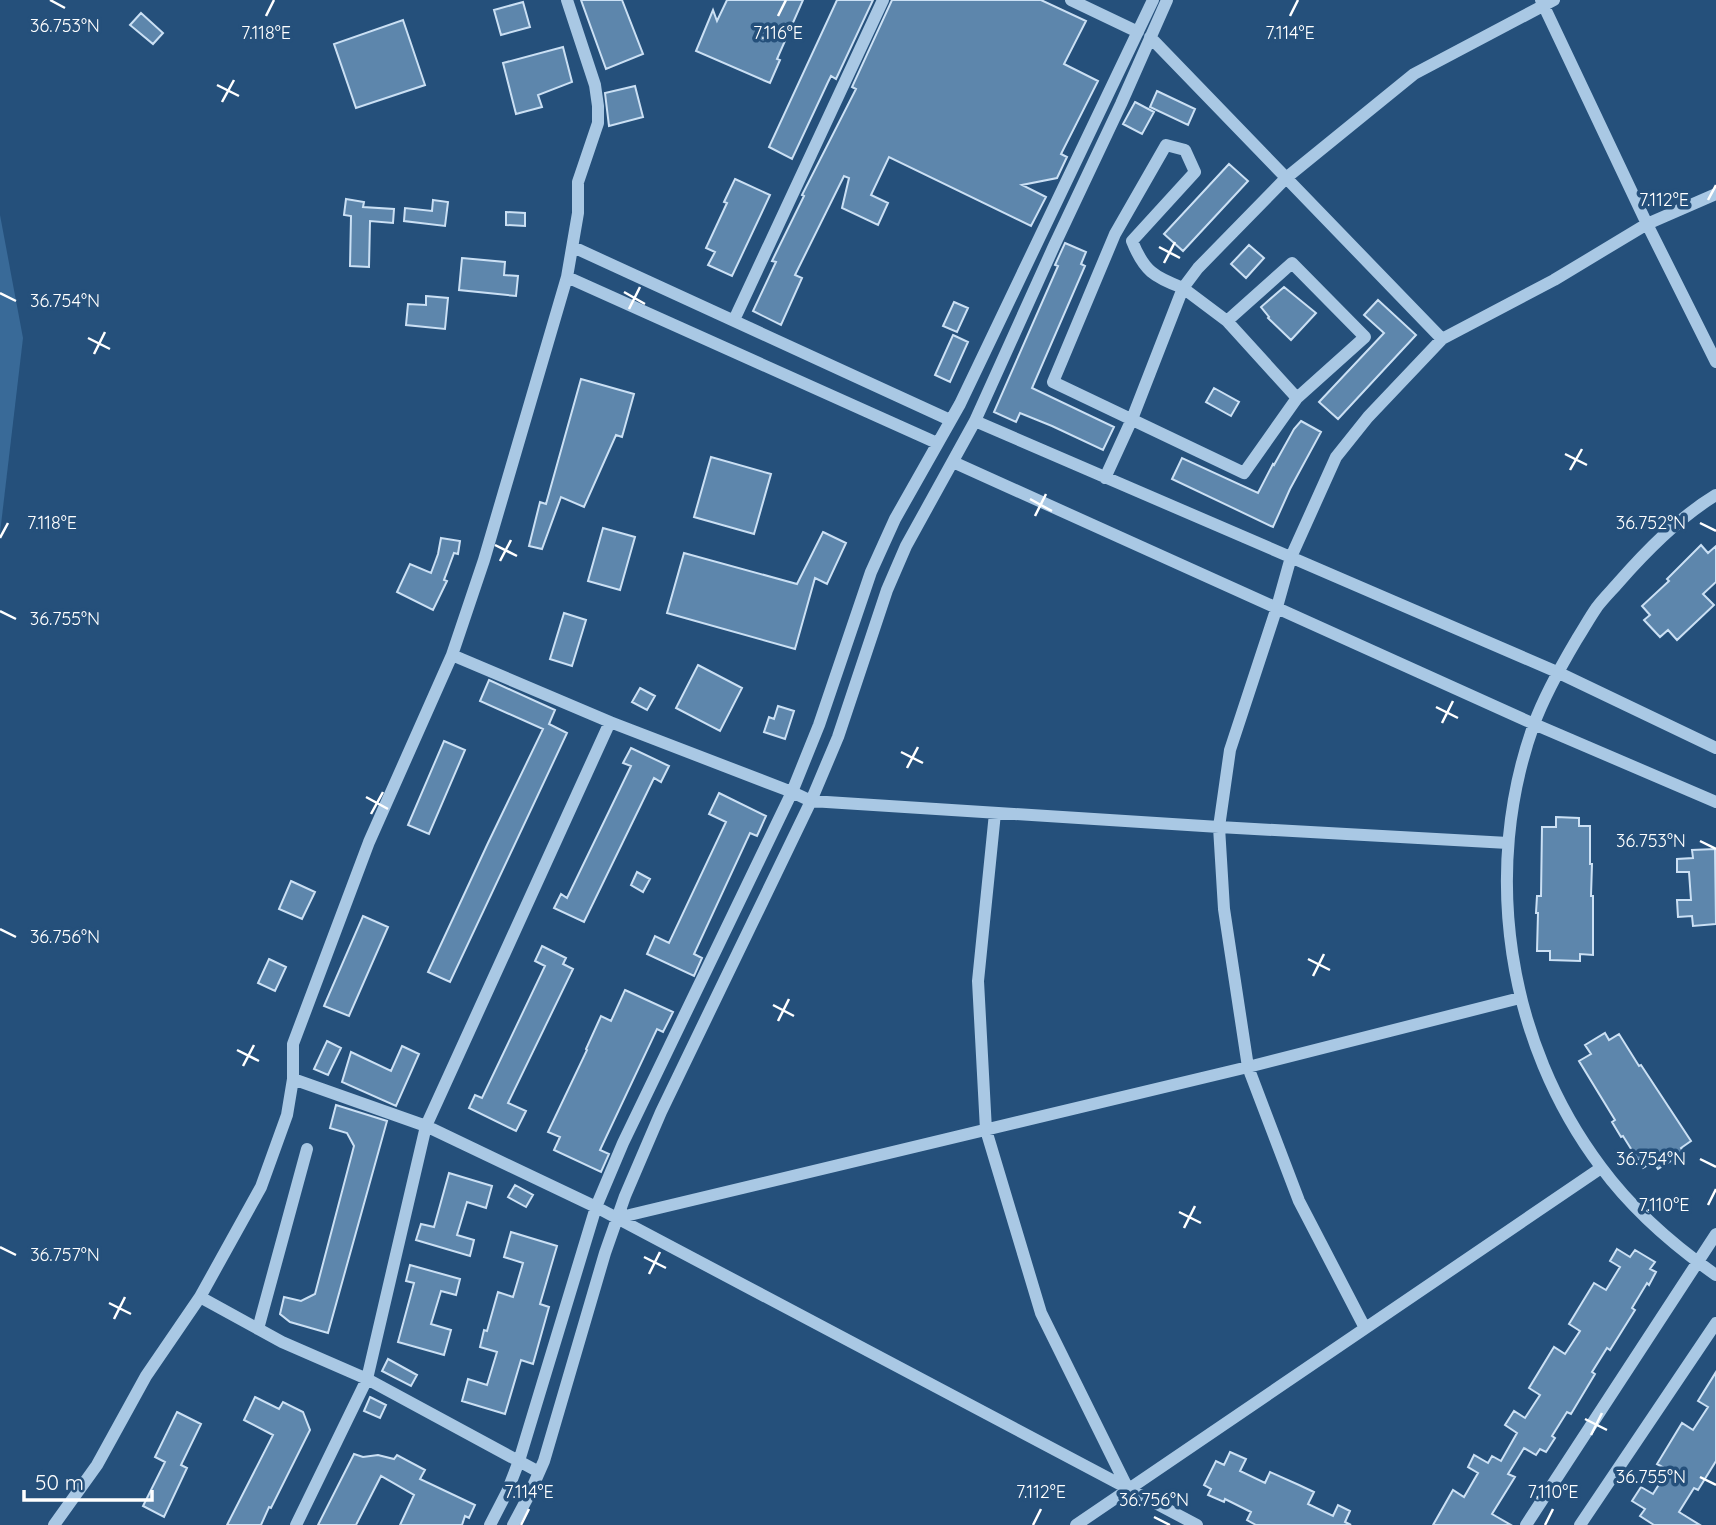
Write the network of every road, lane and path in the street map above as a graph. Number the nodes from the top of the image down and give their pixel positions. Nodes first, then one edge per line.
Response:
1 (567, 0) edge
2 (883, 0) edge
3 (1071, 0) edge
4 (1153, 0) edge
5 (1167, 0) edge
6 (1546, 1) edge
7 (1144, 35) junction
8 (1286, 178) junction
9 (1716, 194) edge
10 (1647, 224) junction
11 (573, 247) junction
12 (567, 277) junction
13 (1183, 288) junction
14 (734, 320) junction
15 (1227, 321) junction
16 (1442, 339) junction
17 (1716, 362) edge
18 (1297, 398) junction
19 (1132, 419) junction
20 (950, 420) junction
21 (975, 421) junction
22 (937, 443) junction
23 (953, 462) junction
24 (1105, 478) junction
25 (1716, 495) edge
26 (1291, 558) junction
27 (1277, 607) junction
28 (452, 655) junction
29 (1557, 672) junction
30 (610, 722) junction
31 (1534, 724) junction
32 (1716, 748) edge
33 (792, 792) junction
34 (811, 801) junction
35 (1716, 802) edge
36 (995, 813) junction
37 (1219, 827) junction
38 (1508, 843) junction
39 (1520, 998) junction
40 (1248, 1067) junction
41 (293, 1079) junction
42 (426, 1126) junction
43 (985, 1130) junction
44 (307, 1149) dead end
45 (1601, 1168) junction
46 (596, 1207) junction
47 (617, 1218) junction
48 (1716, 1234) edge
49 (1698, 1262) junction
50 (1716, 1275) edge
51 (200, 1297) junction
52 (1716, 1323) edge
53 (1365, 1328) junction
54 (258, 1329) junction
55 (368, 1379) junction
56 (519, 1461) junction
57 (539, 1472) junction
58 (1128, 1489) junction
59 (54, 1525) edge
60 (296, 1525) edge
61 (490, 1525) edge
62 (513, 1525) edge
63 (1076, 1525) edge
64 (1197, 1525) edge
65 (1526, 1525) edge
66 (1580, 1525) edge

1 - 11 street
2 - 14 street
3 - 7 street
4 - 7 street
5 - 7 street
6 - 8 street
6 - 10 street
7 - 8 street
7 - 20 street
7 - 21 street
8 - 13 street
8 - 16 street
9 - 10 street
10 - 16 street
10 - 17 street
11 - 12 street
11 - 14 street
12 - 22 street
12 - 28 street
13 - 15 street
13 - 19 street
13 - 19 street
14 - 20 street
15 - 18 street
15 - 18 street
16 - 26 street
18 - 19 street
19 - 24 street
20 - 22 street
21 - 23 street
21 - 24 street
22 - 33 street
23 - 27 street
23 - 34 street
24 - 26 street
25 - 29 street
26 - 27 street
26 - 29 street
27 - 31 street
27 - 37 street
28 - 30 street
28 - 41 street
29 - 31 street
29 - 32 street
30 - 33 street
30 - 42 street
31 - 35 street
31 - 38 street
33 - 34 street
33 - 46 street
34 - 36 street
34 - 47 street
36 - 37 street
36 - 43 street
37 - 38 street
37 - 40 street
38 - 39 street
39 - 40 street
39 - 45 street
40 - 43 street
40 - 53 street
41 - 42 street
41 - 51 street
42 - 46 street
42 - 55 street
43 - 47 street
43 - 58 street
44 - 54 street
45 - 49 street
45 - 53 street
46 - 47 street
46 - 56 street
47 - 57 street
47 - 58 street
48 - 49 street
49 - 50 street
49 - 65 street
51 - 54 street
51 - 59 street
52 - 66 street
53 - 58 street
54 - 55 street
55 - 56 street
55 - 60 street
56 - 57 street
56 - 61 street
57 - 62 street
58 - 63 street
58 - 64 street

